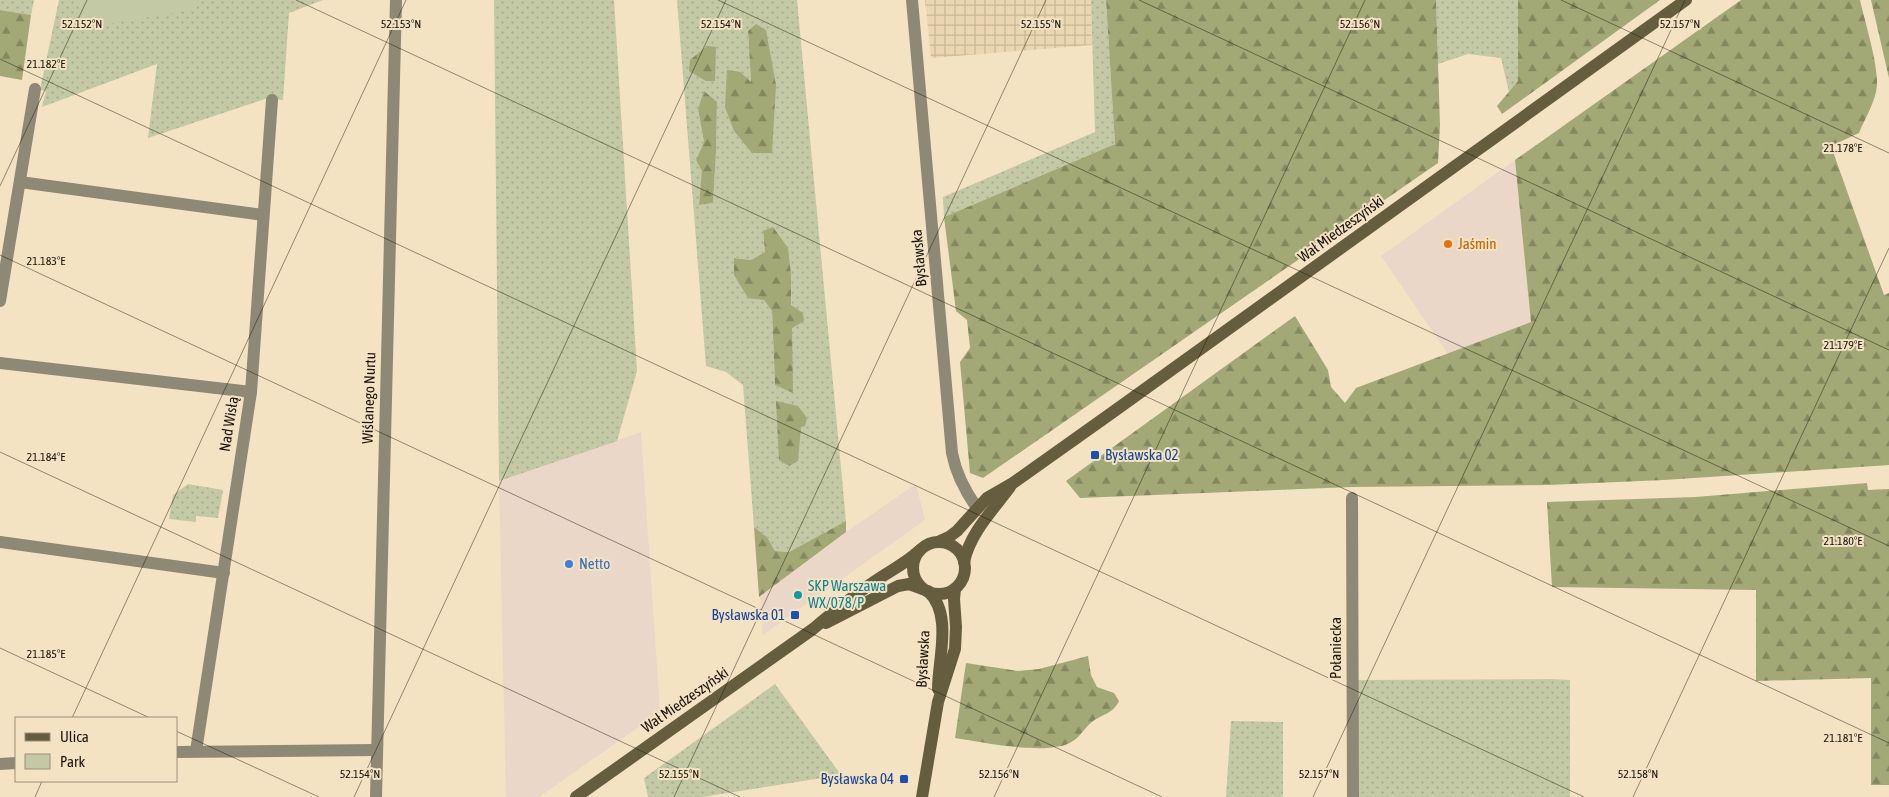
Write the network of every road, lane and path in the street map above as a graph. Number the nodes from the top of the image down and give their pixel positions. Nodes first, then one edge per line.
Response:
1 (396, 0) edge
2 (912, 0) edge
3 (1686, 0) edge
4 (35, 89) dead end
5 (272, 100) dead end
6 (20, 182) junction
7 (264, 215) junction
8 (0, 301) edge
9 (0, 363) edge
10 (251, 392) junction
11 (1014, 483) junction
12 (1352, 498) dead end
13 (977, 508) junction
14 (0, 542) edge
15 (938, 542) junction
16 (919, 551) junction
17 (964, 562) junction
18 (224, 572) junction
19 (956, 589) junction
20 (925, 590) junction
21 (813, 629) junction
22 (938, 702) junction
23 (376, 750) junction
24 (196, 751) junction
25 (178, 752) edge
26 (15, 763) edge
27 (0, 764) edge
28 (376, 797) edge
29 (576, 797) edge
30 (922, 797) edge
31 (1353, 797) edge

1 - 23 street, Wiślanego Nurtu
2 - 13 street, Bysławska
3 - 11 main road, Wał Miedzeszyński
4 - 6 street
5 - 7 street, Nad Wisłą
6 - 7 street
6 - 8 street
7 - 10 street, Nad Wisłą
9 - 10 street
10 - 18 street, Nad Wisłą
11 - 13 main road, Wał Miedzeszyński
11 - 17 main road, Wał Miedzeszyński
12 - 31 street, Połaniecka
13 - 15 main road, Wał Miedzeszyński
14 - 18 street
15 - 16 main road
15 - 17 main road
16 - 20 main road
16 - 21 main road, Wał Miedzeszyński
17 - 19 main road
18 - 24 street, Nad Wisłą
19 - 20 main road
19 - 22 main road, Bysławska
20 - 21 main road, Wał Miedzeszyński
20 - 22 main road, Bysławska
21 - 29 main road, Wał Miedzeszyński
22 - 30 main road, Bysławska
23 - 24 street
23 - 28 street, Wiślanego Nurtu
24 - 25 street
26 - 27 street

